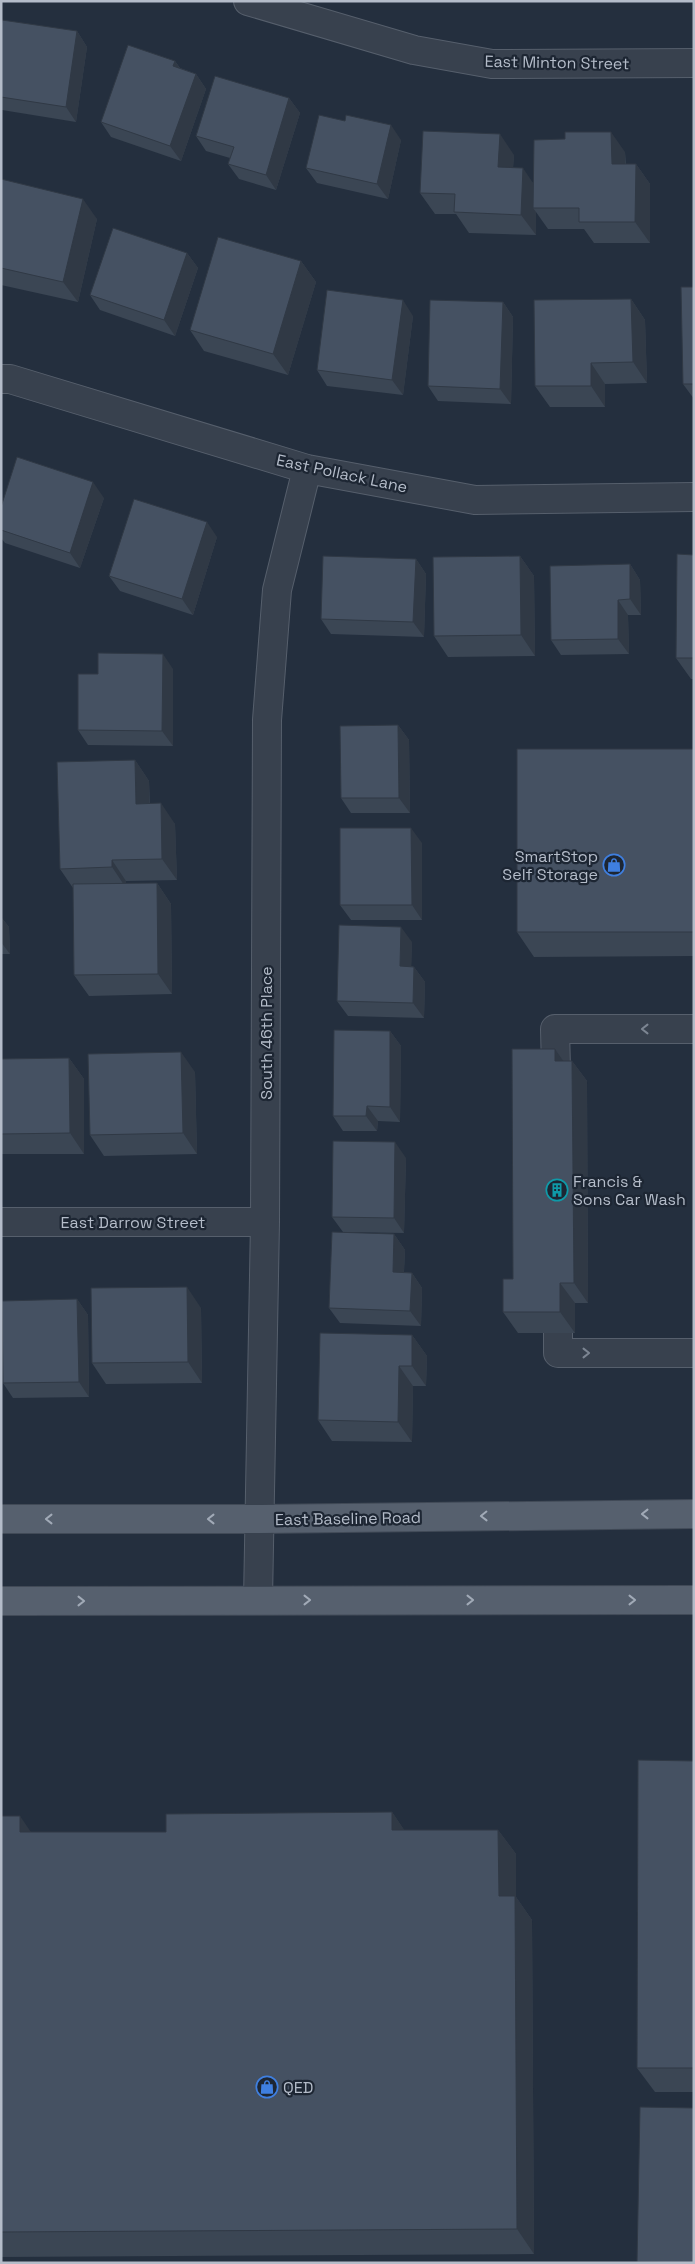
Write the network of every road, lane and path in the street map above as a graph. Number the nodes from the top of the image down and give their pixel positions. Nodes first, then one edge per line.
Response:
1 (248, 1) edge
2 (694, 63) edge
3 (1, 379) edge
4 (307, 469) junction
5 (694, 497) edge
6 (694, 1029) edge
7 (556, 1069) edge
8 (1, 1222) edge
9 (265, 1222) junction
10 (558, 1333) edge
11 (694, 1353) edge
12 (694, 1514) edge
13 (1, 1519) edge
14 (260, 1519) junction
15 (258, 1600) junction
16 (694, 1600) edge
17 (1, 1601) edge

1 - 2 street, East Minton Street
3 - 4 street, East Pollack Lane
4 - 5 street, East Pollack Lane
4 - 9 street, South 46th Place
6 -> 7 street
8 - 9 street, East Darrow Street
9 - 14 street, South 46th Place
10 -> 11 street
12 -> 14 main road, East Baseline Road
14 -> 13 main road, East Baseline Road
14 - 15 street, South 46th Place
15 -> 16 main road
17 -> 15 main road

